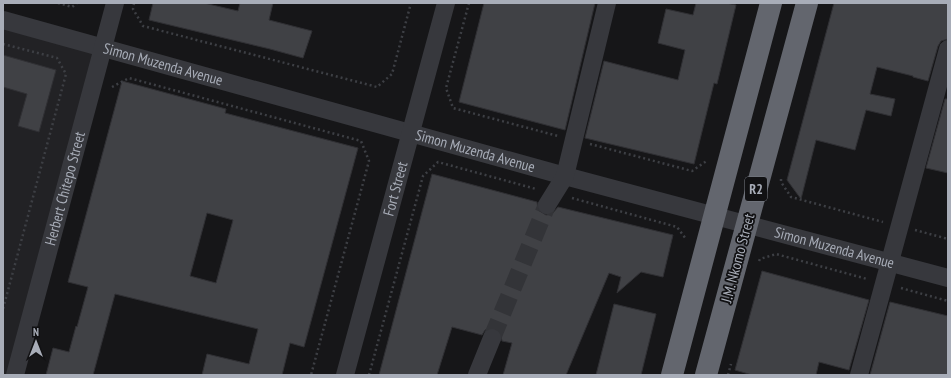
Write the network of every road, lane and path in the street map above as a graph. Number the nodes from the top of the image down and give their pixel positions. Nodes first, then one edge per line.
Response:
1 (58, 3) edge
2 (77, 3) edge
3 (115, 3) edge
4 (134, 3) edge
5 (411, 3) edge
6 (446, 3) edge
7 (469, 3) edge
8 (607, 3) edge
9 (771, 3) edge
10 (807, 3) edge
11 (3, 20) edge
12 (3, 44) edge
13 (103, 48) junction
14 (948, 49) edge
15 (110, 94) dead end
16 (411, 133) junction
17 (574, 140) junction
18 (708, 161) dead end
19 (565, 176) junction
20 (780, 182) dead end
21 (551, 199) junction
22 (715, 216) junction
23 (747, 225) junction
24 (899, 226) junction
25 (948, 239) edge
26 (685, 246) dead end
27 (889, 262) junction
28 (758, 266) dead end
29 (948, 278) edge
30 (883, 283) junction
31 (948, 301) edge
32 (3, 309) edge
33 (492, 338) tunnel mouth
34 (732, 360) dead end
35 (15, 375) edge
36 (311, 375) edge
37 (345, 375) edge
38 (369, 375) edge
39 (478, 375) edge
40 (672, 375) edge
41 (706, 375) edge
42 (728, 375) edge
43 (860, 375) edge

1 - 2 path
3 - 13 street, Herbert Chitepo Street
4 - 5 path
6 - 16 street, Fort Street
7 - 17 path
8 - 17 street
9 - 22 highway, R2
10 - 23 highway, J.M. Nkomo Street / R2
11 - 13 street, Simon Muzenda Avenue
12 - 32 path
13 - 16 street, Simon Muzenda Avenue
13 - 35 street, Herbert Chitepo Street
14 - 24 street
15 - 36 path
16 - 19 street, Simon Muzenda Avenue
16 - 37 street, Fort Street
17 - 18 path
17 - 19 street
19 - 21 street
19 - 22 street, Simon Muzenda Avenue
20 - 24 path
21 - 26 path
21 - 38 path
22 - 23 street, Simon Muzenda Avenue
22 - 40 highway, R2
23 - 27 street, Simon Muzenda Avenue
23 - 41 highway, J.M. Nkomo Street / R2
24 - 25 path
24 - 27 street
27 - 29 street, Simon Muzenda Avenue
27 - 30 street
28 - 30 path
30 - 31 path
30 - 43 street
33 - 39 street
34 - 42 path

